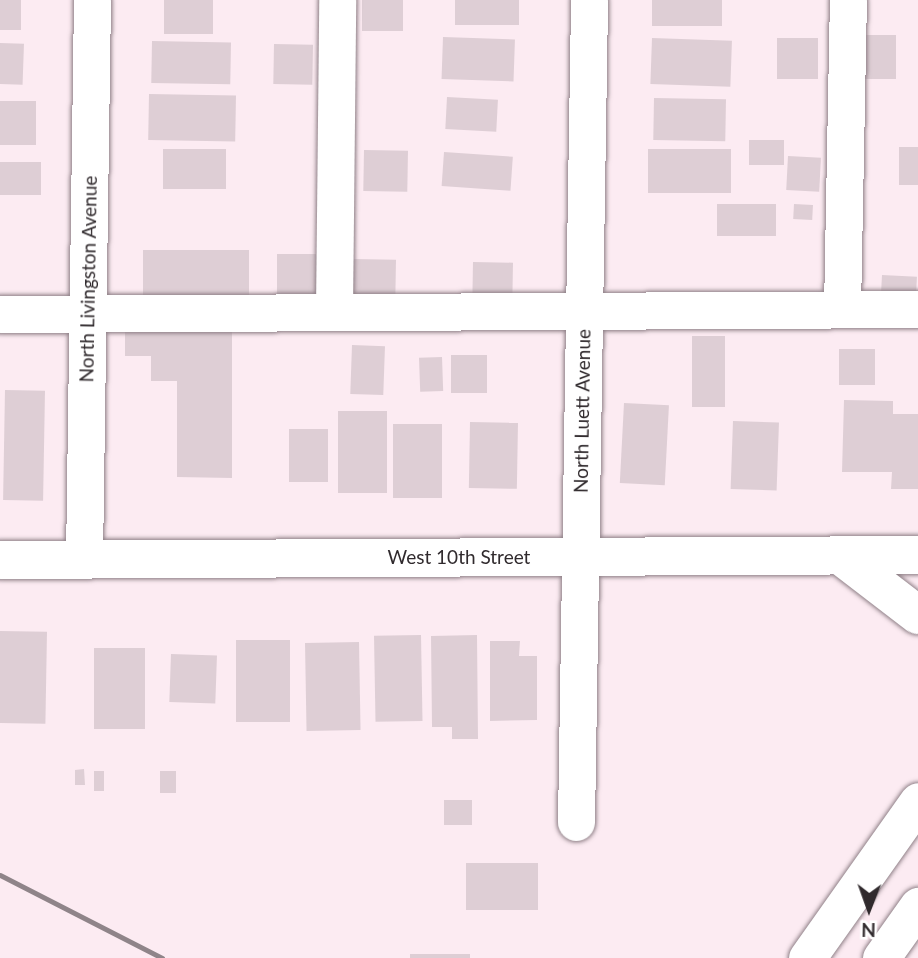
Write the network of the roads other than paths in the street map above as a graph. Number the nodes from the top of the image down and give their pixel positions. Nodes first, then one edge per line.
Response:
1 (92, 0) edge
2 (337, 0) edge
3 (589, 0) edge
4 (848, 0) edge
5 (583, 309) junction
6 (842, 309) junction
7 (918, 309) edge
8 (334, 312) junction
9 (0, 314) edge
10 (88, 314) junction
11 (841, 555) junction
12 (918, 555) edge
13 (579, 557) junction
14 (84, 559) junction
15 (0, 560) edge
16 (918, 615) edge
17 (918, 800) edge
18 (576, 822) dead end
19 (918, 906) edge
20 (807, 958) edge
21 (881, 958) edge

1 - 10 street, North Livingston Avenue
2 - 8 street
3 - 5 street, North Luett Avenue
4 - 6 street
5 - 6 street
5 - 8 street
5 - 13 street, North Luett Avenue
6 - 7 street
8 - 10 street
9 - 10 street
10 - 14 street, North Livingston Avenue
11 - 12 main road, West 10th Street
11 - 13 main road, West 10th Street
11 - 16 main road
13 - 14 main road, West 10th Street
13 - 18 street, North Luett Avenue
14 - 15 main road, West 10th Street
17 - 20 street
19 - 21 street

